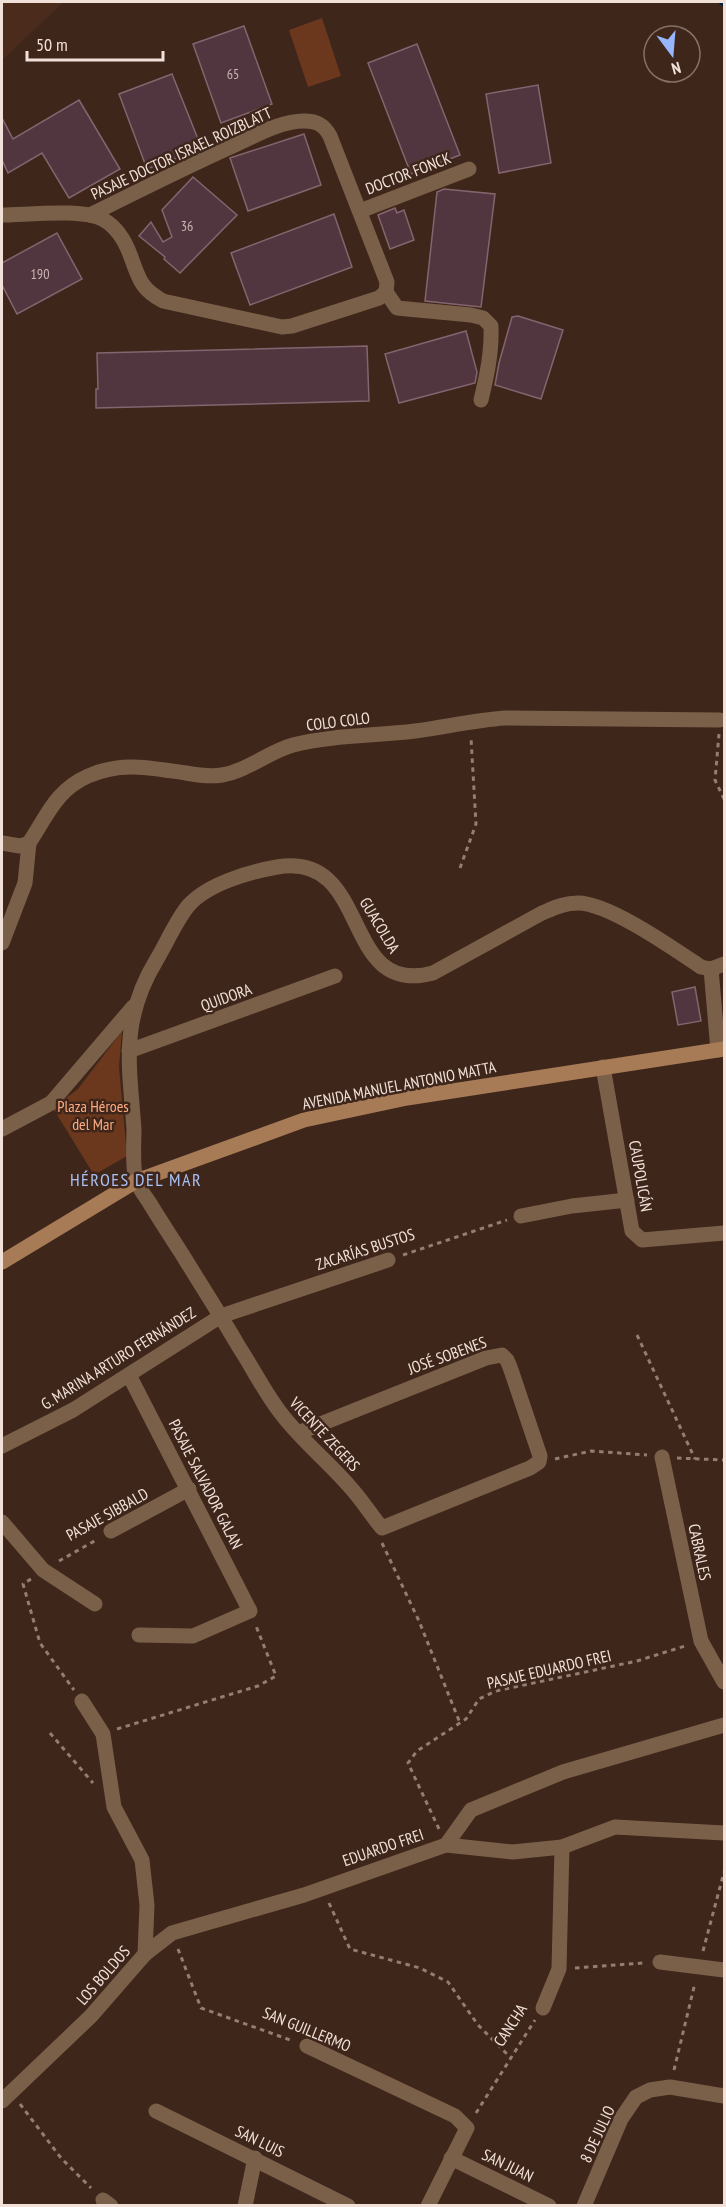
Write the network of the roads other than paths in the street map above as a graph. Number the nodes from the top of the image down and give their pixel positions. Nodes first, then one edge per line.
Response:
1 (469, 169) dead end
2 (360, 211) junction
3 (2, 215) edge
4 (90, 215) junction
5 (386, 292) junction
6 (480, 400) dead end
7 (720, 720) road end
8 (2, 843) edge
9 (29, 843) junction
10 (2, 943) edge
11 (718, 967) edge
12 (335, 976) dead end
13 (135, 1004) junction
14 (721, 1049) edge
15 (129, 1051) junction
16 (603, 1068) junction
17 (2, 1129) edge
18 (136, 1181) junction
19 (627, 1200) junction
20 (520, 1216) road end
21 (724, 1233) edge
22 (388, 1260) road end
23 (2, 1262) edge
24 (221, 1316) junction
25 (129, 1375) junction
26 (298, 1433) junction
27 (2, 1446) edge
28 (662, 1457) road end
29 (189, 1489) junction
30 (2, 1522) edge
31 (382, 1528) joint
32 (111, 1531) road end
33 (95, 1604) dead end
34 (139, 1635) dead end
35 (724, 1682) edge
36 (82, 1701) road end
37 (724, 1725) edge
38 (724, 1833) edge
39 (446, 1845) junction
40 (562, 1848) junction
41 (145, 1954) junction
42 (660, 1962) road end
43 (724, 1970) edge
44 (543, 2008) road end
45 (308, 2046) road end
46 (7, 2096) edge
47 (724, 2096) edge
48 (156, 2111) dead end
49 (255, 2158) junction
50 (452, 2158) junction
51 (245, 2205) edge
52 (348, 2205) edge
53 (428, 2205) edge
54 (549, 2205) edge
55 (584, 2205) edge

1 - 2 street, DOCTOR FONCK
2 - 4 street, PASAJE DOCTOR ISRAEL ROIZBLATT
2 - 5 street, PASAJE DOCTOR ISRAEL ROIZBLATT
3 - 4 street
4 - 5 street
5 - 6 street
7 - 9 street, COLO COLO
8 - 9 street
9 - 10 street
11 - 13 street, GUACOLDA
11 - 14 street, GUACOLDA
12 - 15 street, QUIDORA
13 - 15 street, GUACOLDA
13 - 17 street, GUACOLDA
14 - 16 main road, AVENIDA MANUEL ANTONIO MATTA
15 - 18 street, GUACOLDA
16 - 18 main road, AVENIDA MANUEL ANTONIO MATTA
16 - 19 street, CAUPOLICÁN
18 - 23 main road, AVENIDA MANUEL ANTONIO MATTA
18 - 24 street, VICENTE ZEGERS
19 - 20 street
19 - 21 street, CAUPOLICÁN
22 - 24 street, ZACARÍAS BUSTOS
24 - 25 street, G. MARINA ARTURO FERNÁNDEZ
24 - 26 street, VICENTE ZEGERS
25 - 27 street, G. MARINA ARTURO FERNÁNDEZ
25 - 29 street, PASAJE SALVADOR GALAN
26 - 31 street, VICENTE ZEGERS
26 - 31 street, JOSÉ SOBENES
28 - 35 street, CABRALES
29 - 32 street, PASAJE SIBBALD
29 - 34 street, PASAJE SALVADOR GALAN
30 - 33 street
36 - 41 street, LOS BOLDOS
37 - 39 street, EDUARDO FREI
38 - 40 street
39 - 40 street
39 - 41 street, EDUARDO FREI
40 - 44 street, CANCHA
41 - 46 street, LOS BOLDOS
42 - 43 street
45 - 50 street, SAN GUILLERMO
47 - 55 street, 8 DE JULIO
48 - 49 street, SAN LUIS
49 - 51 street
49 - 52 street, SAN LUIS
50 - 53 street
50 - 54 street, SAN JUAN

